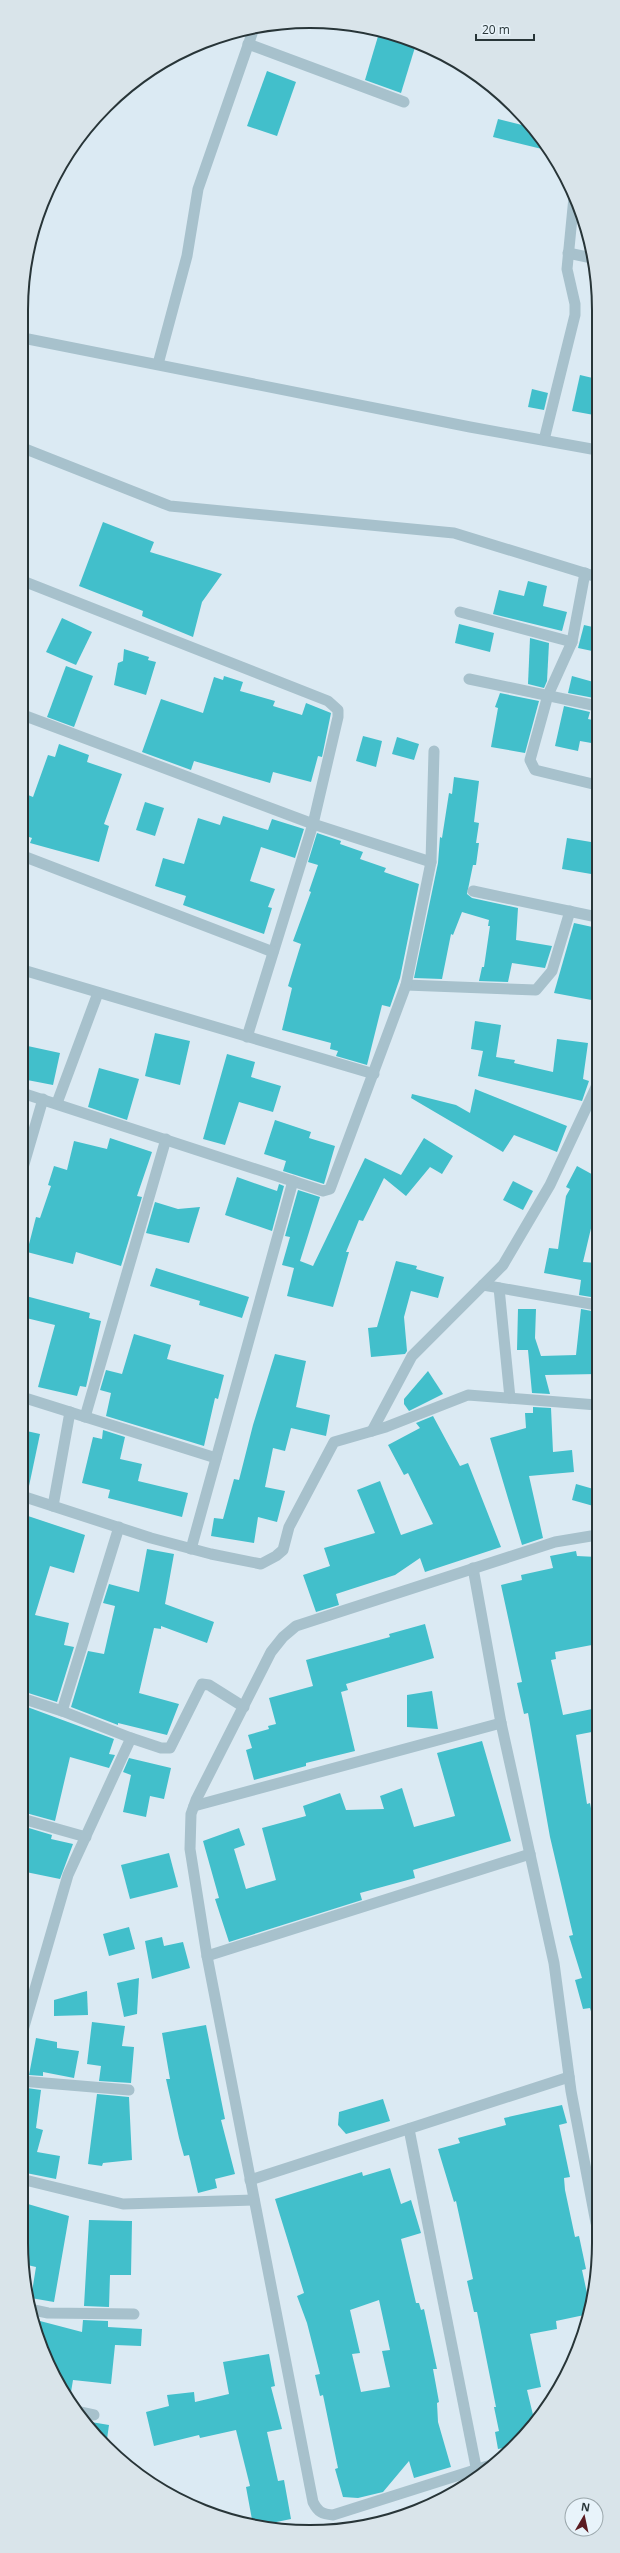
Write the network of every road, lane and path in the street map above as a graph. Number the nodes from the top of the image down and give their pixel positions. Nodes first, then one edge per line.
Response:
1 (252, 34) edge
2 (248, 44) junction
3 (404, 102) dead end
4 (573, 207) edge
5 (568, 253) junction
6 (587, 257) edge
7 (28, 339) edge
8 (158, 364) junction
9 (544, 440) junction
10 (592, 449) edge
11 (28, 450) edge
12 (585, 573) junction
13 (592, 576) edge
14 (28, 583) edge
15 (460, 612) dead end
16 (572, 642) junction
17 (469, 679) dead end
18 (548, 695) junction
19 (592, 705) edge
20 (28, 717) edge
21 (434, 751) dead end
22 (592, 784) edge
23 (313, 824) junction
24 (28, 858) edge
25 (431, 862) junction
26 (473, 891) dead end
27 (570, 911) junction
28 (592, 916) edge
29 (274, 952) junction
30 (28, 972) edge
31 (406, 985) junction
32 (98, 993) junction
33 (247, 1037) junction
34 (374, 1074) junction
35 (592, 1094) edge
36 (28, 1095) edge
37 (43, 1099) junction
38 (57, 1103) junction
39 (166, 1139) junction
40 (28, 1150) edge
41 (293, 1181) junction
42 (483, 1285) junction
43 (499, 1288) junction
44 (592, 1304) edge
45 (510, 1398) junction
46 (28, 1399) edge
47 (592, 1405) edge
48 (70, 1412) junction
49 (85, 1417) junction
50 (372, 1431) junction
51 (216, 1458) junction
52 (28, 1498) edge
53 (53, 1506) junction
54 (119, 1527) junction
55 (592, 1536) edge
56 (191, 1549) junction
57 (473, 1568) junction
58 (28, 1700) edge
59 (244, 1707) junction
60 (62, 1711) junction
61 (501, 1723) junction
62 (131, 1738) junction
63 (194, 1806) junction
64 (28, 1821) edge
65 (86, 1837) junction
66 (530, 1854) junction
67 (207, 1956) junction
68 (28, 2012) edge
69 (569, 2077) junction
70 (28, 2082) edge
71 (129, 2090) dead end
72 (409, 2129) junction
73 (250, 2180) junction
74 (28, 2181) edge
75 (254, 2200) junction
76 (592, 2201) edge
77 (36, 2311) edge
78 (134, 2314) dead end
79 (85, 2413) edge
80 (94, 2415) dead end
81 (476, 2471) edge
82 (467, 2477) edge

1 - 2 street
2 - 3 street
2 - 8 street
4 - 5 street
5 - 6 street
5 - 9 street
7 - 8 street
8 - 9 street
9 - 10 street
11 - 12 street
12 - 13 street
12 - 16 street
14 - 23 street
15 - 16 street
16 - 18 street
17 - 18 street
18 - 19 street
18 - 22 street
20 - 23 street
21 - 25 street
23 - 25 street
23 - 29 street
24 - 29 street
25 - 31 street
26 - 27 street
27 - 28 street
27 - 31 street
29 - 33 street
30 - 32 street
31 - 34 street
32 - 33 street
32 - 38 street
33 - 34 street
34 - 41 street
35 - 42 street
36 - 37 street
37 - 38 street
37 - 40 street
38 - 39 street
39 - 41 street
39 - 49 street
41 - 51 street
42 - 43 street
42 - 50 street
43 - 44 street
43 - 45 street
45 - 47 street
45 - 50 street
46 - 48 street
48 - 49 street
48 - 53 street
49 - 51 street
50 - 56 street
51 - 56 street
52 - 53 street
53 - 54 street
54 - 56 street
54 - 60 street
55 - 57 street
57 - 59 street
57 - 61 street
58 - 60 street
59 - 62 street
59 - 63 street
60 - 62 street
61 - 63 street
61 - 66 street
62 - 65 street
63 - 67 street
64 - 65 street
65 - 68 street
66 - 67 street
66 - 69 street
67 - 73 street
69 - 72 street
69 - 76 street
70 - 71 street
72 - 73 street
72 - 81 street
73 - 75 street
74 - 75 street
75 - 82 street
77 - 78 street
79 - 80 street

